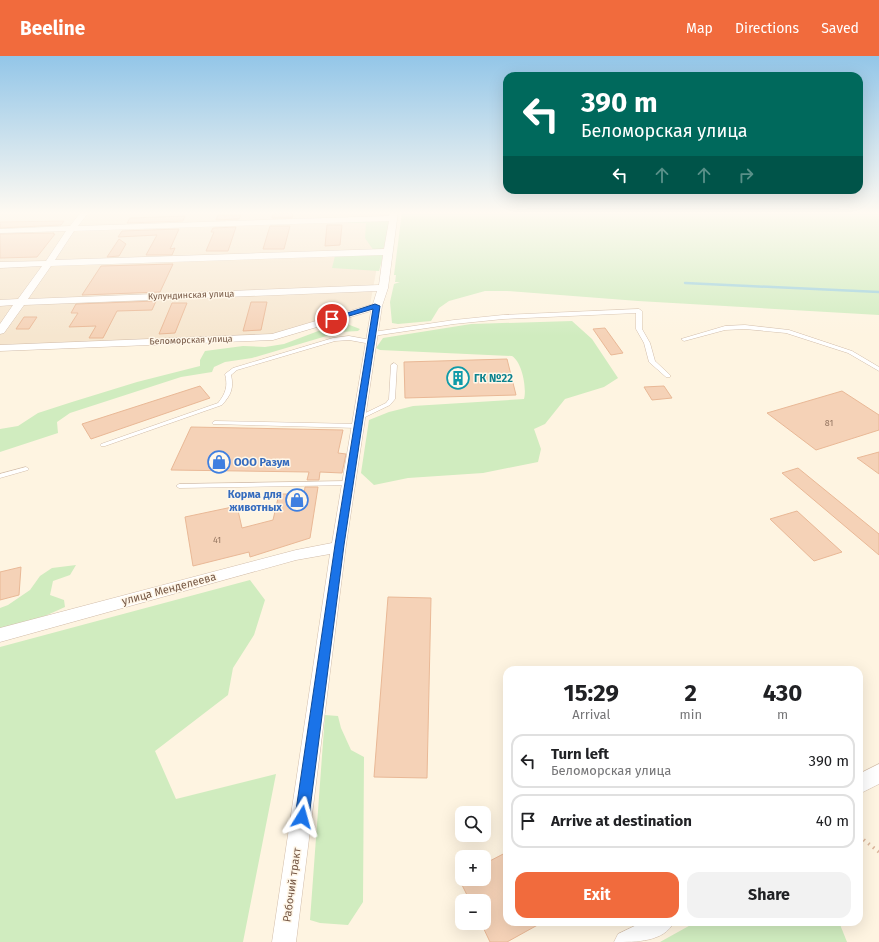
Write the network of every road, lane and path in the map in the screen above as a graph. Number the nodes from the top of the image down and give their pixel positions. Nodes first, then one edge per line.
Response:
1 (55, 253) edge
2 (346, 253) edge
3 (388, 253) edge
4 (49, 263) junction
5 (0, 265) edge
6 (382, 288) junction
7 (21, 302) junction
8 (0, 303) edge
9 (377, 306) junction
10 (0, 331) edge
11 (372, 338) junction
12 (684, 339) dead end
13 (0, 348) edge
14 (394, 365) dead end
15 (879, 369) edge
16 (668, 376) dead end
17 (359, 422) junction
18 (215, 423) dead end
19 (103, 445) dead end
20 (26, 469) dead end
21 (0, 476) edge
22 (349, 483) junction
23 (180, 486) dead end
24 (339, 547) junction
25 (0, 635) edge
26 (879, 773) edge
27 (863, 783) edge
28 (863, 839) edge
29 (879, 852) edge
30 (657, 926) edge
31 (284, 942) edge
32 (626, 942) edge

1 - 4 street
2 - 4 street
3 - 6 street, Рабочий тракт
4 - 5 street
4 - 7 street
6 - 7 street, Кулундинская улица
6 - 9 street, Рабочий тракт
7 - 8 street, Кулундинская улица
7 - 10 street
9 - 11 street, Рабочий тракт
9 - 13 street, Беломорская улица
11 - 16 lane
11 - 17 street, Рабочий тракт
11 - 19 lane
12 - 15 lane
14 - 17 lane
17 - 18 lane
17 - 22 street, Рабочий тракт
20 - 21 lane
22 - 23 lane
22 - 24 street, Рабочий тракт
24 - 25 street, улица Менделеева
24 - 31 street, Рабочий тракт
26 - 27 street
28 - 29 path
30 - 32 street

